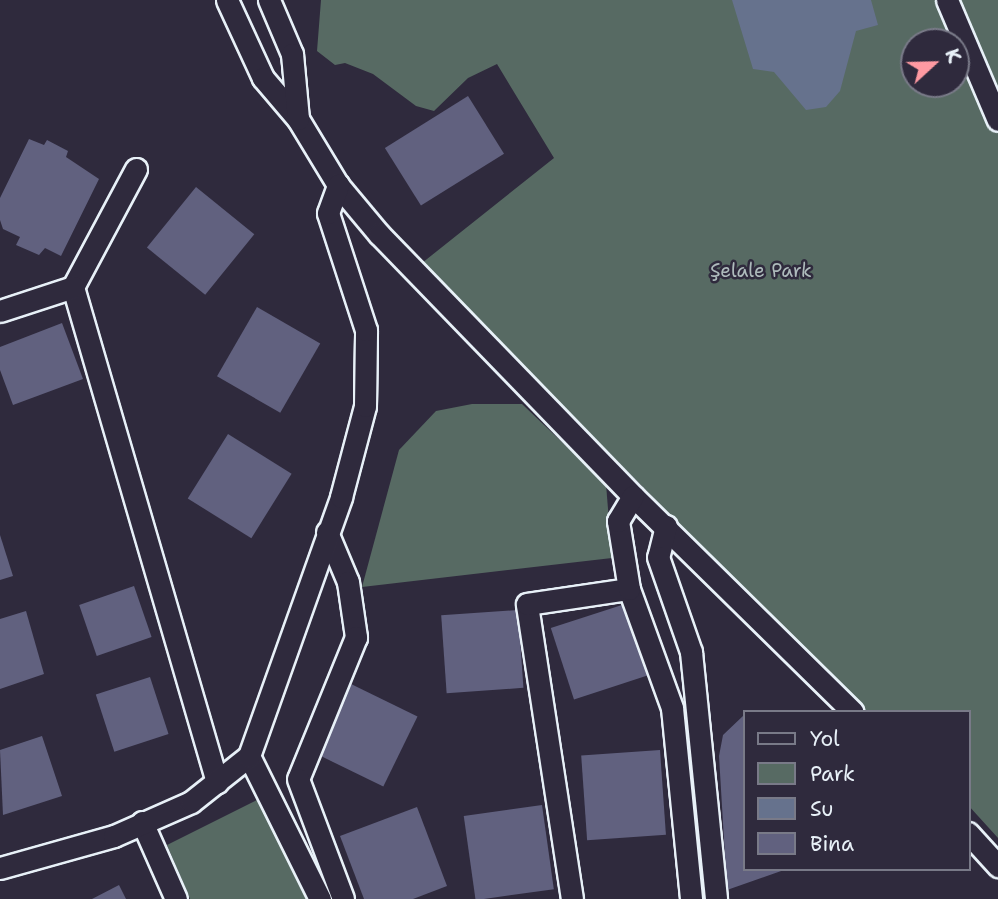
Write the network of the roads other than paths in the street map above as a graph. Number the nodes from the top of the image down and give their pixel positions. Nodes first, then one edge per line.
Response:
1 (227, 0) edge
2 (269, 0) edge
3 (947, 0) edge
4 (298, 119) junction
5 (998, 120) edge
6 (136, 169) dead end
7 (338, 185) junction
8 (74, 287) junction
9 (0, 311) edge
10 (633, 496) junction
11 (666, 526) junction
12 (327, 532) junction
13 (629, 589) junction
14 (851, 710) edge
15 (249, 756) junction
16 (217, 782) junction
17 (142, 822) junction
18 (970, 835) edge
19 (998, 866) edge
20 (0, 871) edge
21 (176, 899) edge
22 (320, 899) edge
23 (343, 899) edge
24 (572, 899) edge
25 (691, 899) edge
26 (716, 899) edge

1 - 4 street
2 - 4 street
3 - 5 street
4 - 7 street
6 - 8 street
7 - 10 street
7 - 12 street
8 - 9 street
8 - 16 street
10 - 11 street
10 - 13 street
11 - 14 street
11 - 26 street
12 - 15 street
12 - 23 street
13 - 24 street
13 - 25 street
15 - 16 street
15 - 22 street
16 - 17 street
17 - 20 street
17 - 21 street
18 - 19 street

